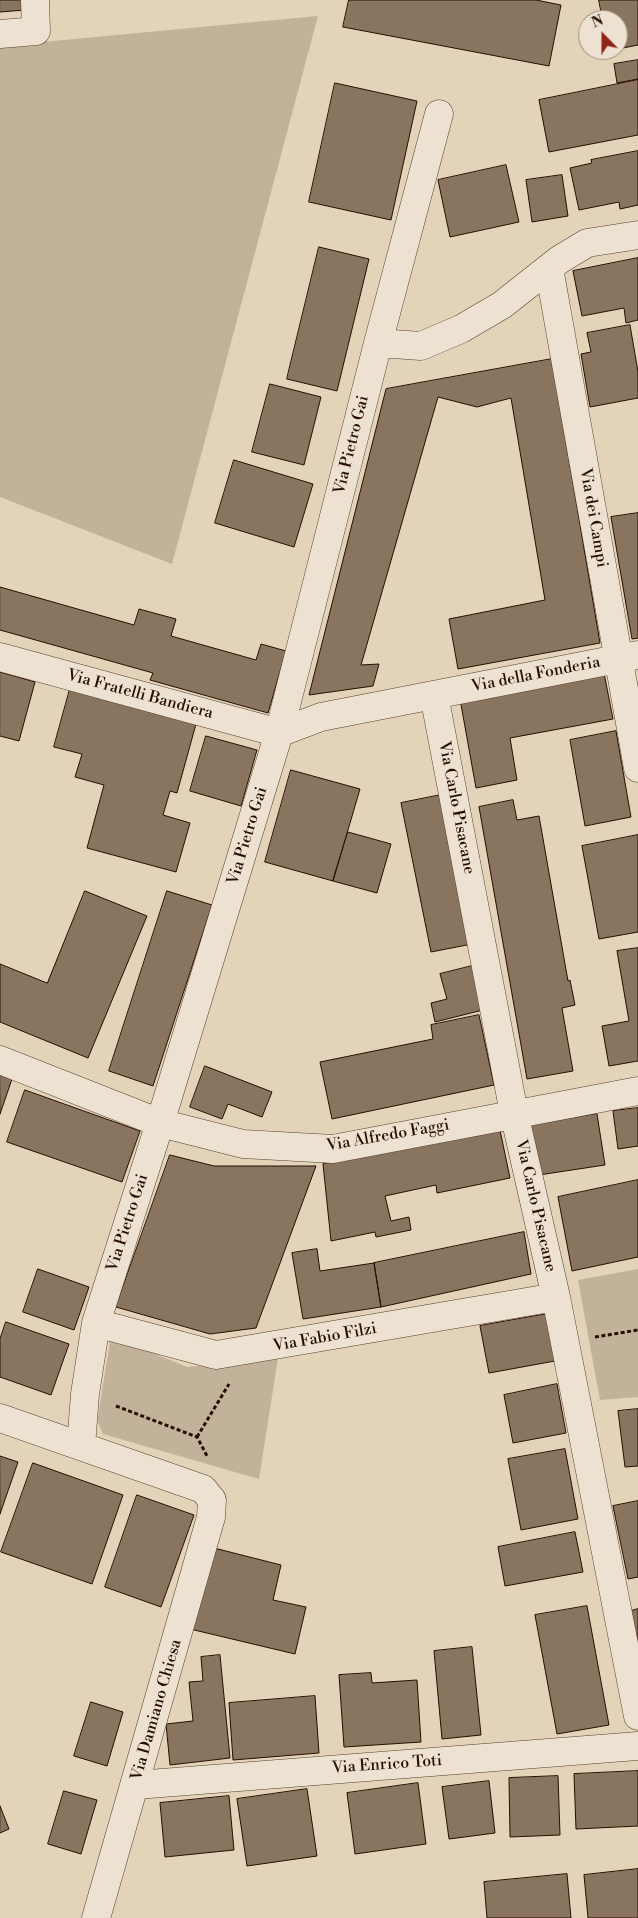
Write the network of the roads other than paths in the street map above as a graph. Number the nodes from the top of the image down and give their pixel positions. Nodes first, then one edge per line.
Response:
1 (34, 0) edge
2 (0, 34) edge
3 (439, 114) dead end
4 (638, 235) edge
5 (549, 268) junction
6 (378, 343) junction
7 (0, 656) edge
8 (628, 657) edge
9 (434, 695) junction
10 (279, 734) junction
11 (638, 768) edge
12 (0, 1060) edge
13 (638, 1091) edge
14 (514, 1113) junction
15 (160, 1123) junction
16 (556, 1297) junction
17 (96, 1323) junction
18 (0, 1418) edge
19 (81, 1446) junction
20 (638, 1716) edge
21 (638, 1746) edge
22 (136, 1784) junction
23 (96, 1918) edge

1 - 2 street
3 - 6 street, Via Pietro Gai
4 - 5 street
5 - 6 street
5 - 8 street, Via dei Campi
6 - 10 street, Via Pietro Gai
7 - 10 street, Via Fratelli Bandiera
8 - 9 street, Via della Fonderia
8 - 11 street, Via dei Campi
9 - 10 street, Via della Fonderia
9 - 14 street, Via Carlo Pisacane
10 - 15 street, Via Pietro Gai
12 - 15 street, Via Alfredo Faggi
13 - 14 street, Via Alfredo Faggi
14 - 15 street, Via Alfredo Faggi
14 - 16 street, Via Carlo Pisacane
15 - 17 street, Via Pietro Gai
16 - 17 street, Via Fabio Filzi
16 - 20 street, Via Carlo Pisacane
17 - 19 street, Via Pietro Gai
18 - 19 street
19 - 22 street, Via Damiano Chiesa
21 - 22 street, Via Enrico Toti
22 - 23 street, Via Damiano Chiesa

